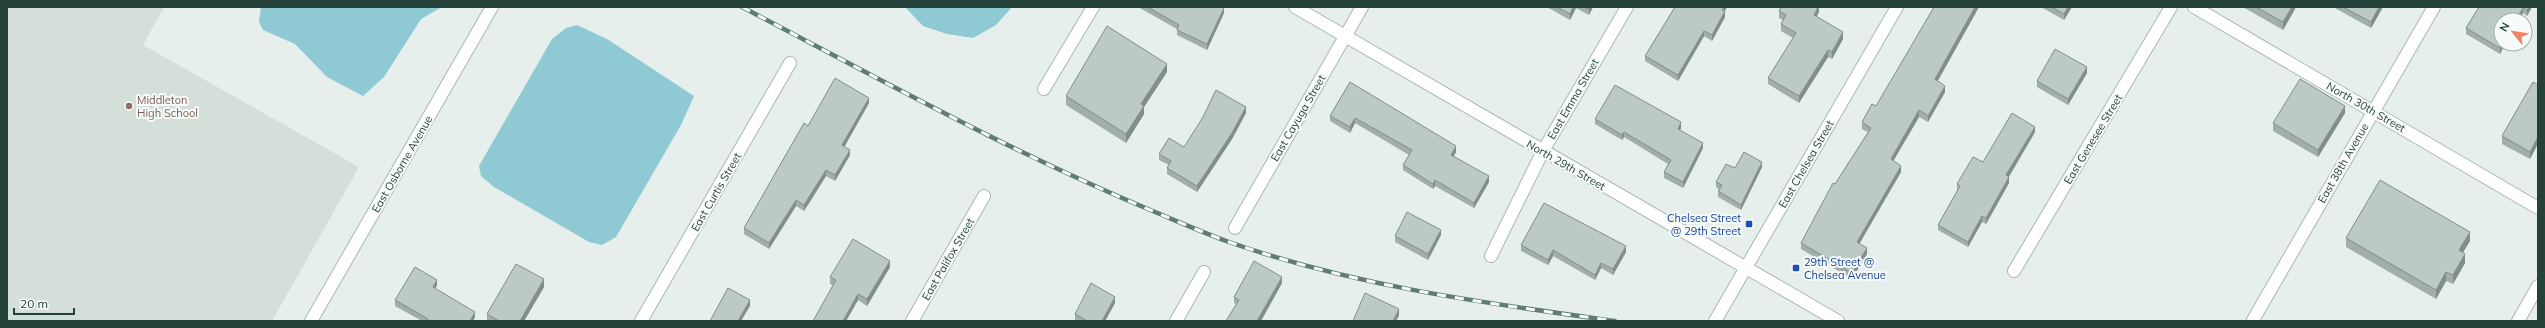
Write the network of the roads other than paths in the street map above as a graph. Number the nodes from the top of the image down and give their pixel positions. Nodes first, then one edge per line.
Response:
1 (492, 7) edge
2 (1093, 7) edge
3 (1295, 7) edge
4 (1362, 7) edge
5 (1627, 7) edge
6 (1897, 7) edge
7 (2171, 7) edge
8 (2194, 7) edge
9 (2434, 7) edge
10 (1345, 36) junction
11 (790, 63) dead end
12 (1044, 89) dead end
13 (2373, 112) junction
14 (1543, 151) junction
15 (984, 196) dead end
16 (2538, 208) edge
17 (1235, 228) dead end
18 (1491, 256) dead end
19 (1746, 267) junction
20 (2014, 271) dead end
21 (1204, 272) dead end
22 (2538, 286) edge
23 (2253, 320) dead end
24 (311, 321) edge
25 (641, 321) edge
26 (912, 321) edge
27 (1176, 321) edge
28 (1715, 321) edge
29 (1838, 321) edge
30 (2518, 321) edge

1 - 24 street, East Osborne Avenue
2 - 12 street
3 - 10 street, North 29th Street
4 - 10 street, East Cayuga Street
5 - 14 street, East Emma Street
6 - 19 street, East Chelsea Street
7 - 20 street, East Genesee Street
8 - 13 street, North 30th Street
9 - 13 street, East 38th Avenue
10 - 14 street, North 29th Street
10 - 17 street, East Cayuga Street
11 - 25 street, East Curtis Street
13 - 16 street, North 30th Street
13 - 23 street, East 38th Avenue
14 - 18 street, East Emma Street
14 - 19 street, North 29th Street
15 - 26 street, East Palifox Street
19 - 28 street, East Chelsea Street
19 - 29 street, North 29th Street
21 - 27 street
22 - 30 street

